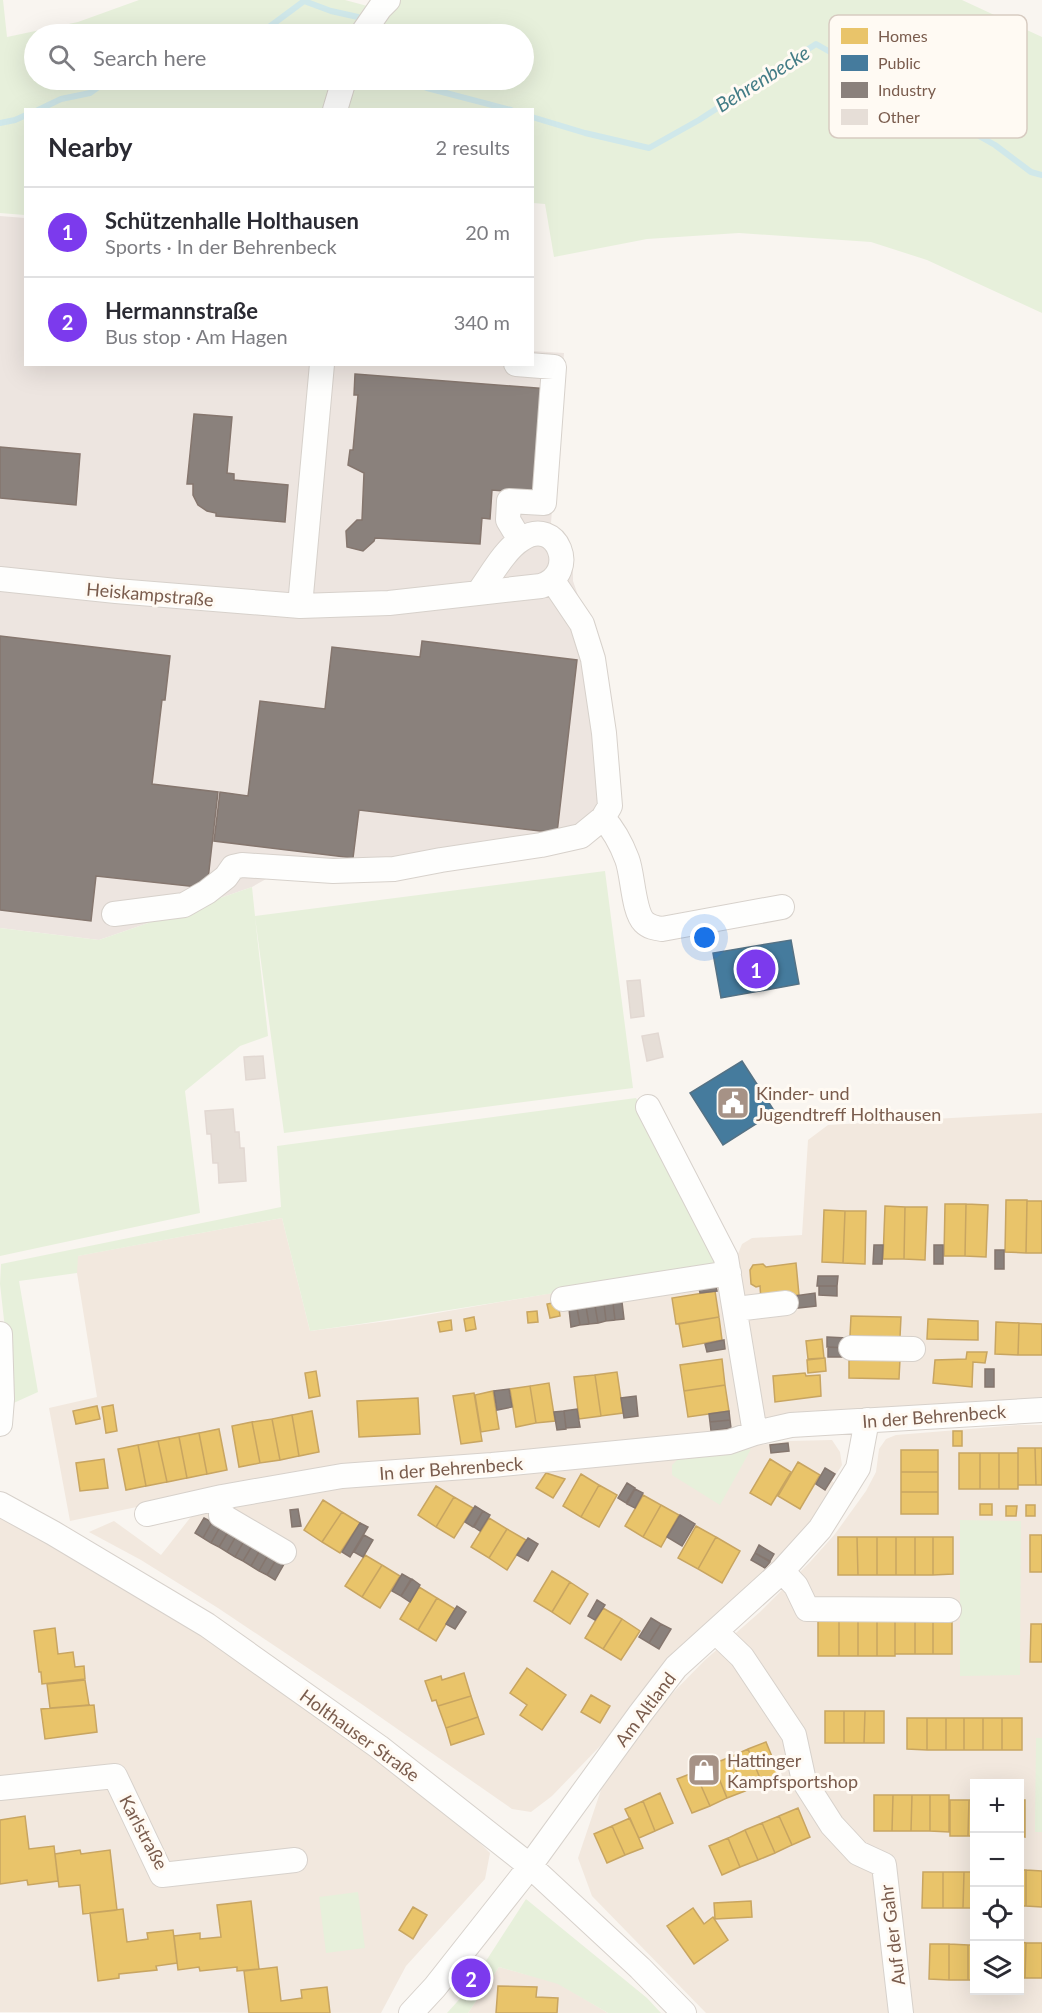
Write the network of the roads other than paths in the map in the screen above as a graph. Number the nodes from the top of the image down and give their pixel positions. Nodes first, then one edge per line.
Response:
1 (388, 0) edge
2 (370, 24) edge
3 (341, 90) edge
4 (336, 108) edge
5 (534, 365) edge
6 (322, 366) edge
7 (520, 540) junction
8 (0, 579) edge
9 (553, 580) junction
10 (478, 593) junction
11 (300, 606) junction
12 (603, 818) junction
13 (782, 907) dead end
14 (114, 915) dead end
15 (648, 1107) dead end
16 (729, 1273) junction
17 (563, 1299) dead end
18 (786, 1303) dead end
19 (736, 1310) junction
20 (0, 1334) edge
21 (851, 1348) dead end
22 (913, 1349) dead end
23 (1042, 1410) edge
24 (867, 1420) junction
25 (0, 1424) edge
26 (755, 1433) junction
27 (222, 1497) junction
28 (0, 1504) edge
29 (147, 1514) dead end
30 (284, 1552) dead end
31 (782, 1570) junction
32 (949, 1610) dead end
33 (716, 1632) junction
34 (0, 1788) edge
35 (296, 1860) dead end
36 (530, 1866) junction
37 (411, 2013) edge
38 (684, 2013) edge
39 (901, 2013) edge

1 - 2 street
3 - 4 street
5 - 7 street
6 - 11 street
7 - 9 street
7 - 10 street
8 - 11 street, Heiskampstraße
9 - 10 street, Heiskampstraße
9 - 12 street
10 - 11 street, Heiskampstraße
12 - 13 street
12 - 14 street
15 - 16 street
16 - 17 street
16 - 19 street
18 - 19 street
19 - 26 street
20 - 25 street
21 - 22 street
23 - 24 street, In der Behrenbeck
24 - 26 street, In der Behrenbeck
24 - 31 street, Am Altland
26 - 27 street, In der Behrenbeck
27 - 29 street, In der Behrenbeck
27 - 30 street
28 - 36 street, Holthauser Straße
31 - 32 street
31 - 33 street, Am Altland
33 - 36 street, Am Altland
33 - 39 street, Auf der Gahr
34 - 35 street, Karlstraße
36 - 37 street, Am Altland
36 - 38 street, Holthauser Straße

